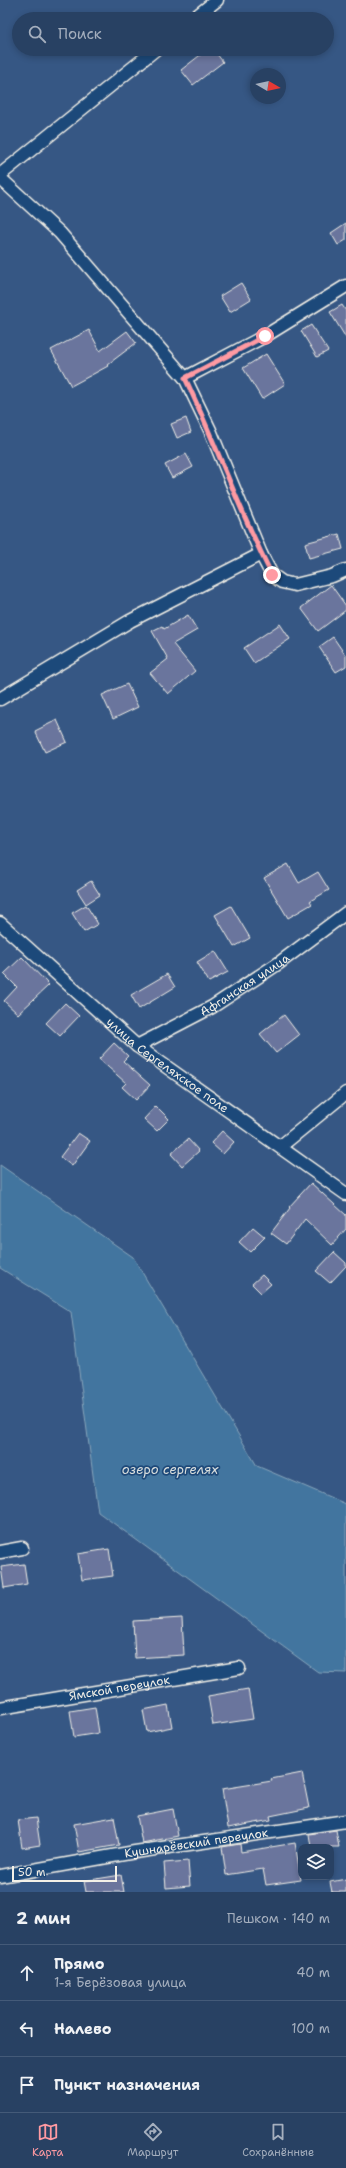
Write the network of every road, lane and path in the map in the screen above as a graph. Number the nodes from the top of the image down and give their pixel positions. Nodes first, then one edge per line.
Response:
1 (217, 0) edge
2 (202, 12) edge
3 (147, 56) edge
4 (0, 175) edge
5 (0, 178) edge
6 (346, 286) edge
7 (185, 378) junction
8 (261, 554) junction
9 (346, 570) edge
10 (0, 699) edge
11 (346, 913) edge
12 (0, 923) edge
13 (137, 1046) junction
14 (346, 1093) edge
15 (281, 1146) junction
16 (346, 1194) edge
17 (22, 1548) dead end
18 (0, 1552) edge
19 (239, 1668) dead end
20 (0, 1708) edge
21 (346, 1821) edge
22 (0, 1876) edge

1 - 2 street
3 - 4 street
5 - 7 street
6 - 7 street
7 - 8 street
8 - 9 street
8 - 10 street
11 - 13 street, Афганская улица
12 - 13 street, улица Сергеляхское поле
13 - 15 street, улица Сергеляхское поле
14 - 15 street
15 - 16 street, улица Сергеляхское поле
17 - 18 street
19 - 20 street, Ямской переулок
21 - 22 street, Кушнарёвский переулок

